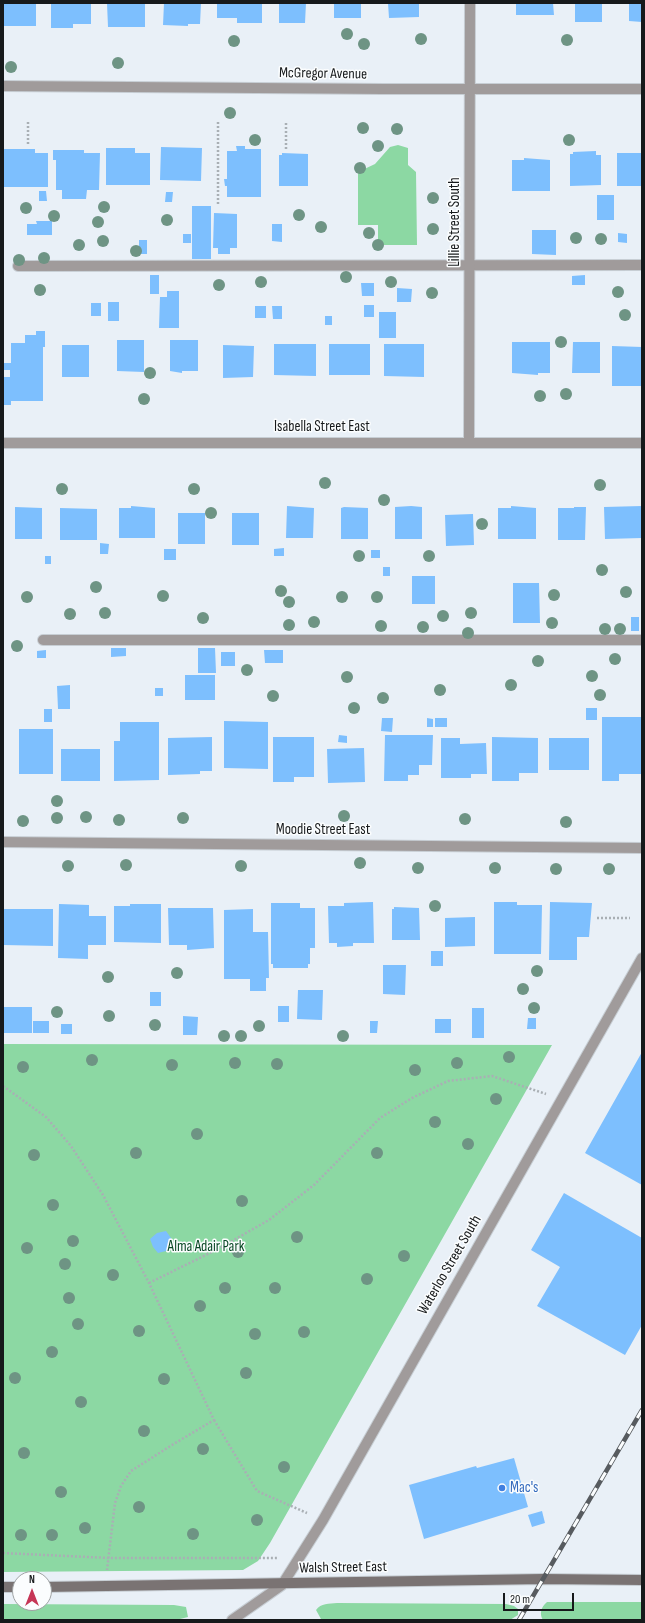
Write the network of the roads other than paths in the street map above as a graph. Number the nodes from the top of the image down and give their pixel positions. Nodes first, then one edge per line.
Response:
1 (470, 3) edge
2 (3, 86) edge
3 (642, 89) edge
4 (470, 90) junction
5 (469, 264) junction
6 (642, 265) edge
7 (18, 266) dead end
8 (3, 442) edge
9 (469, 442) junction
10 (642, 443) edge
11 (43, 640) dead end
12 (642, 640) edge
13 (3, 842) edge
14 (642, 848) edge
15 (642, 958) edge
16 (642, 1580) edge
17 (282, 1585) junction
18 (52, 1587) edge
19 (232, 1620) edge

1 - 4 street, Lillie Street South
2 - 4 street, McGregor Avenue
3 - 4 street, McGregor Avenue
4 - 5 street, Lillie Street South
5 - 6 street
5 - 7 street
5 - 9 street, Lillie Street South
8 - 9 street, Isabella Street East
9 - 10 street, Isabella Street East
11 - 12 street
13 - 14 street, Moodie Street East
15 - 17 street, Waterloo Street South
16 - 17 street, Walsh Street East
17 - 18 street, Walsh Street East
17 - 19 street

